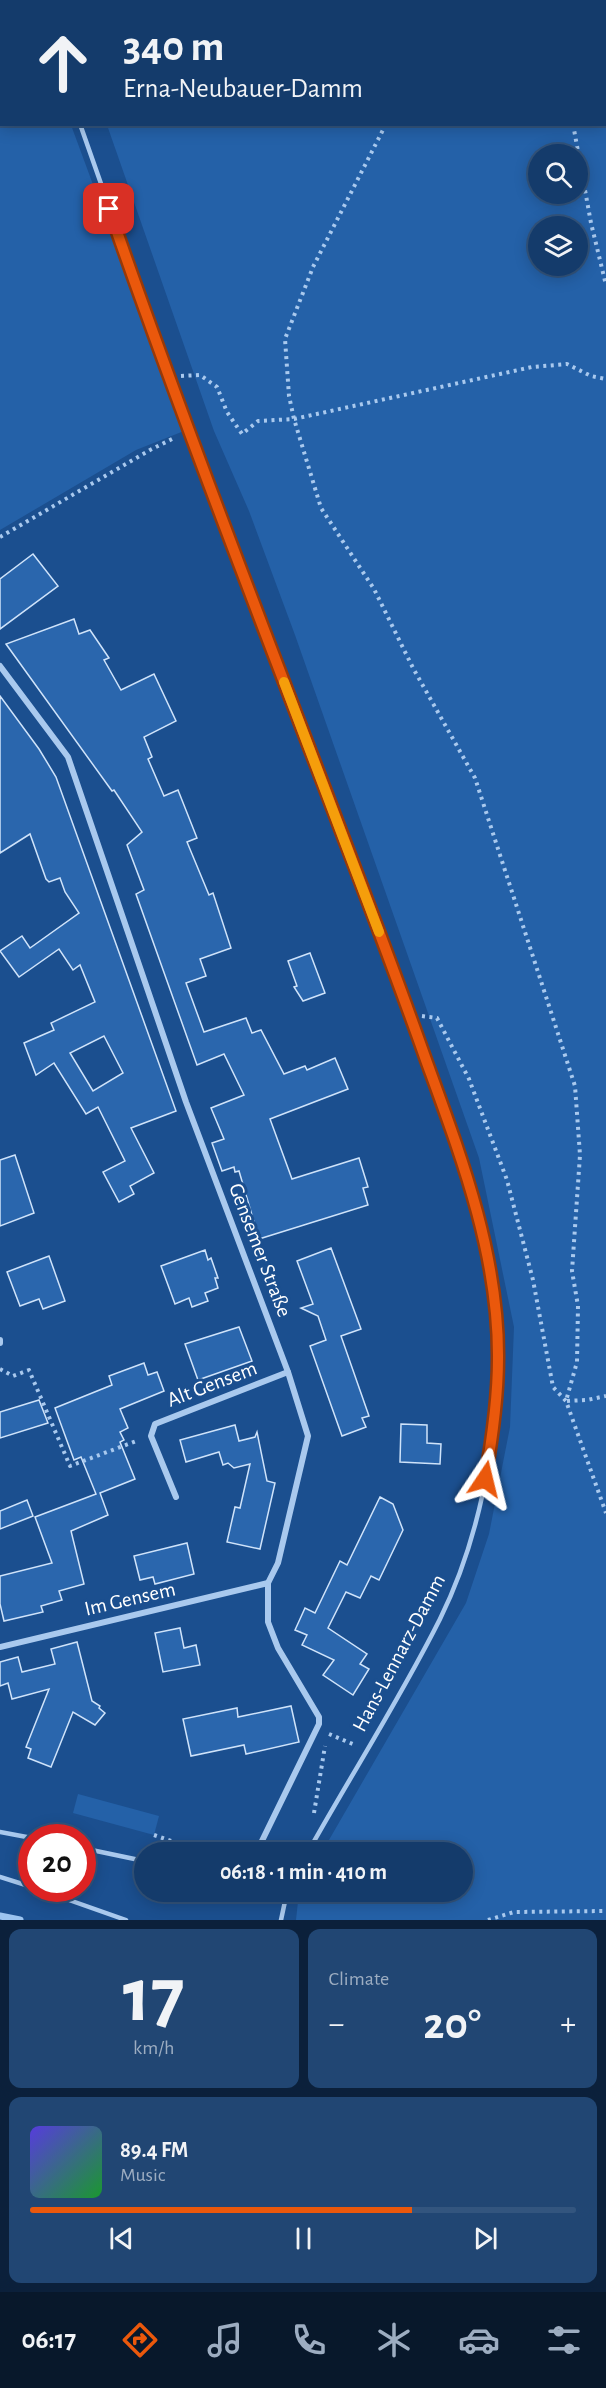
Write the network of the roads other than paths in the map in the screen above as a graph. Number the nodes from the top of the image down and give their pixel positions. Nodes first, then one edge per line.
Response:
1 (81, 126) edge
2 (0, 666) edge
3 (288, 1372) junction
4 (176, 1497) dead end
5 (268, 1583) junction
6 (0, 1647) edge
7 (0, 1832) edge
8 (18, 1835) edge
9 (261, 1842) edge
10 (314, 1842) edge
11 (96, 1851) edge
12 (134, 1859) edge
13 (0, 1877) edge
14 (18, 1883) edge
15 (74, 1902) edge
16 (285, 1902) edge
17 (126, 1920) edge
18 (281, 1920) edge

1 - 10 lane, Hans-Lennarz-Damm
2 - 3 street, Gensemer Straße
3 - 4 street, Alt Gensem
3 - 5 street, Gensemer Straße
5 - 6 street, Im Gensem
5 - 9 street, Gensemer Straße
7 - 8 lane
11 - 12 lane
13 - 14 lane
15 - 17 lane
16 - 18 lane

